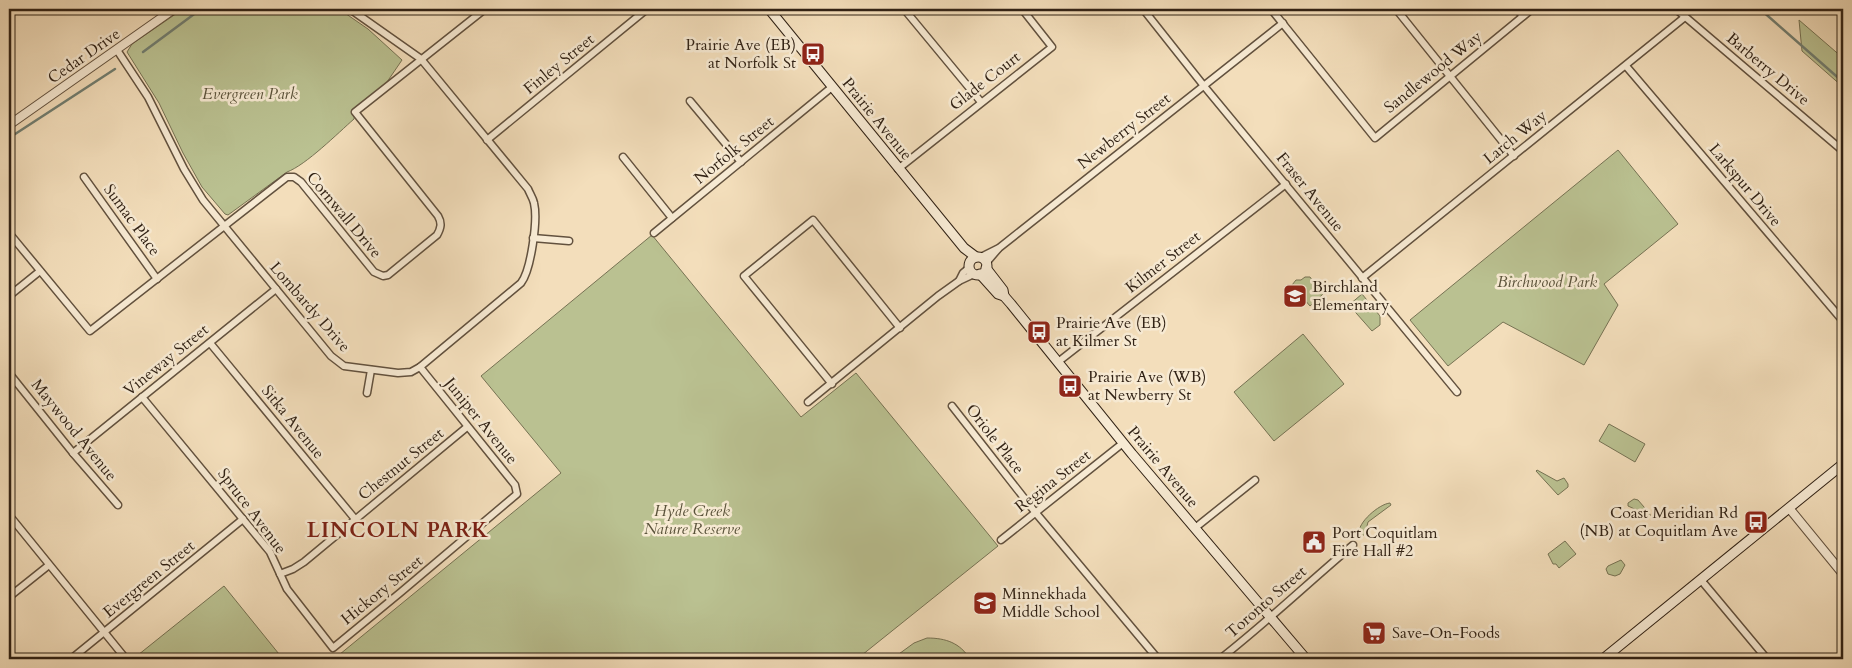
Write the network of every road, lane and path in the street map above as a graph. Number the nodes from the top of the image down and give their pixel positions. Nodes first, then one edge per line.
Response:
1 (174, 9) edge
2 (350, 9) edge
3 (485, 9) edge
4 (647, 9) edge
5 (769, 9) edge
6 (904, 9) edge
7 (1022, 9) edge
8 (1144, 9) edge
9 (1271, 9) edge
10 (1396, 9) edge
11 (1517, 9) edge
12 (1532, 9) edge
13 (1676, 9) edge
14 (1523, 16) junction
15 (1686, 17) junction
16 (1283, 23) junction
17 (117, 50) junction
18 (421, 59) junction
19 (1626, 66) junction
20 (1450, 75) junction
21 (1204, 86) junction
22 (832, 87) junction
23 (690, 101) dead end
24 (981, 102) junction
25 (9, 125) edge
26 (487, 140) junction
27 (1843, 151) edge
28 (1514, 156) junction
29 (622, 157) dead end
30 (741, 162) junction
31 (898, 169) junction
32 (84, 177) dead end
33 (1286, 184) junction
34 (672, 218) junction
35 (224, 226) junction
36 (9, 232) edge
37 (654, 233) dead end
38 (533, 238) junction
39 (569, 241) dead end
40 (978, 265) junction
41 (40, 272) junction
42 (1362, 278) junction
43 (157, 279) junction
44 (276, 289) junction
45 (9, 296) edge
46 (1843, 321) edge
47 (900, 328) junction
48 (210, 343) junction
49 (1058, 362) junction
50 (420, 368) junction
51 (371, 370) junction
52 (9, 373) edge
53 (832, 384) junction
54 (1456, 392) dead end
55 (367, 393) dead end
56 (142, 396) junction
57 (808, 402) dead end
58 (952, 406) dead end
59 (467, 427) junction
60 (1123, 443) junction
61 (73, 453) junction
62 (1843, 464) edge
63 (1255, 480) dead end
64 (517, 494) joint
65 (118, 505) dead end
66 (1789, 508) junction
67 (1035, 512) junction
68 (9, 515) edge
69 (243, 519) junction
70 (355, 519) junction
71 (1195, 528) junction
72 (1001, 540) dead end
73 (1353, 545) dead end
74 (49, 564) junction
75 (280, 574) junction
76 (1843, 574) edge
77 (1701, 580) junction
78 (9, 597) edge
79 (1270, 618) junction
80 (104, 633) junction
81 (333, 648) joint
82 (1615, 656) edge
83 (1303, 658) edge
84 (71, 659) edge
85 (126, 659) edge
86 (1158, 659) edge
87 (1220, 659) edge
88 (1603, 659) edge
89 (1767, 659) edge

1 - 17 street, Cedar Drive
2 - 18 street, Lombardy Drive
3 - 18 street
4 - 26 street, Finley Street
5 - 22 main road, Prairie Avenue
6 - 24 street
7 - 24 street, Glade Court
8 - 21 street, Fraser Avenue
9 - 16 street
10 - 20 street
11 - 14 street
12 - 14 street, Sandlewood Way
13 - 15 street, Barberry Drive
14 - 20 street, Sandlewood Way
15 - 19 street, Larch Way
15 - 27 street, Barberry Drive
16 - 20 street, Sandlewood Way
16 - 21 street, Newberry Street
17 - 25 street, Cedar Drive
17 - 35 street, Lombardy Drive
18 - 26 street, Lombardy Drive
18 - 35 street, Cornwall Drive
19 - 28 street, Larch Way
19 - 46 street, Larkspur Drive
20 - 28 street
21 - 33 street, Fraser Avenue
21 - 40 street, Newberry Street
22 - 30 street, Norfolk Street
22 - 31 main road, Prairie Avenue
23 - 30 street
24 - 31 street, Glade Court
26 - 38 street, Lombardy Drive
28 - 42 street, Larch Way
29 - 34 street
30 - 34 street, Norfolk Street
31 - 40 main road, Prairie Avenue
32 - 43 street, Sumac Place
33 - 42 street, Fraser Avenue
33 - 49 street, Kilmer Street
34 - 37 street, Norfolk Street
35 - 43 street, Cornwall Drive
35 - 44 street, Lombardy Drive
36 - 41 street
38 - 39 street
38 - 50 street, Lombardy Drive
40 - 47 street, Newberry Street
40 - 49 main road, Prairie Avenue
41 - 43 street, Cornwall Drive
41 - 45 street
42 - 54 street, Fraser Avenue
44 - 48 street, Vineway Street
44 - 51 street, Lombardy Drive
47 - 53 street, Newberry Street
47 - 53 street
48 - 56 street, Vineway Street
48 - 70 street, Sitka Avenue
49 - 60 main road, Prairie Avenue
50 - 51 street, Lombardy Drive
50 - 59 street, Juniper Avenue
51 - 55 street
52 - 61 street, Maywood Avenue
53 - 57 street, Newberry Street
56 - 61 street, Vineway Street
56 - 69 street, Spruce Avenue
58 - 67 street, Oriole Place
59 - 64 street, Juniper Avenue
59 - 70 street, Chestnut Street
60 - 67 street, Regina Street
60 - 71 main road, Prairie Avenue
61 - 65 street, Maywood Avenue
62 - 66 main road
63 - 71 street
64 - 81 street, Hickory Street
66 - 76 street
66 - 77 main road
67 - 72 street, Regina Street
67 - 86 street, Oriole Place
68 - 74 street
69 - 75 street, Spruce Avenue
69 - 80 street, Evergreen Street
70 - 75 street, Chestnut Street
71 - 79 main road, Prairie Avenue
73 - 79 street, Toronto Street
74 - 78 street
74 - 80 street
75 - 81 street, Spruce Avenue
77 - 82 main road
77 - 89 street
79 - 83 main road, Prairie Avenue
79 - 87 street, Toronto Street
80 - 84 street, Evergreen Street
80 - 85 street
82 - 88 main road

